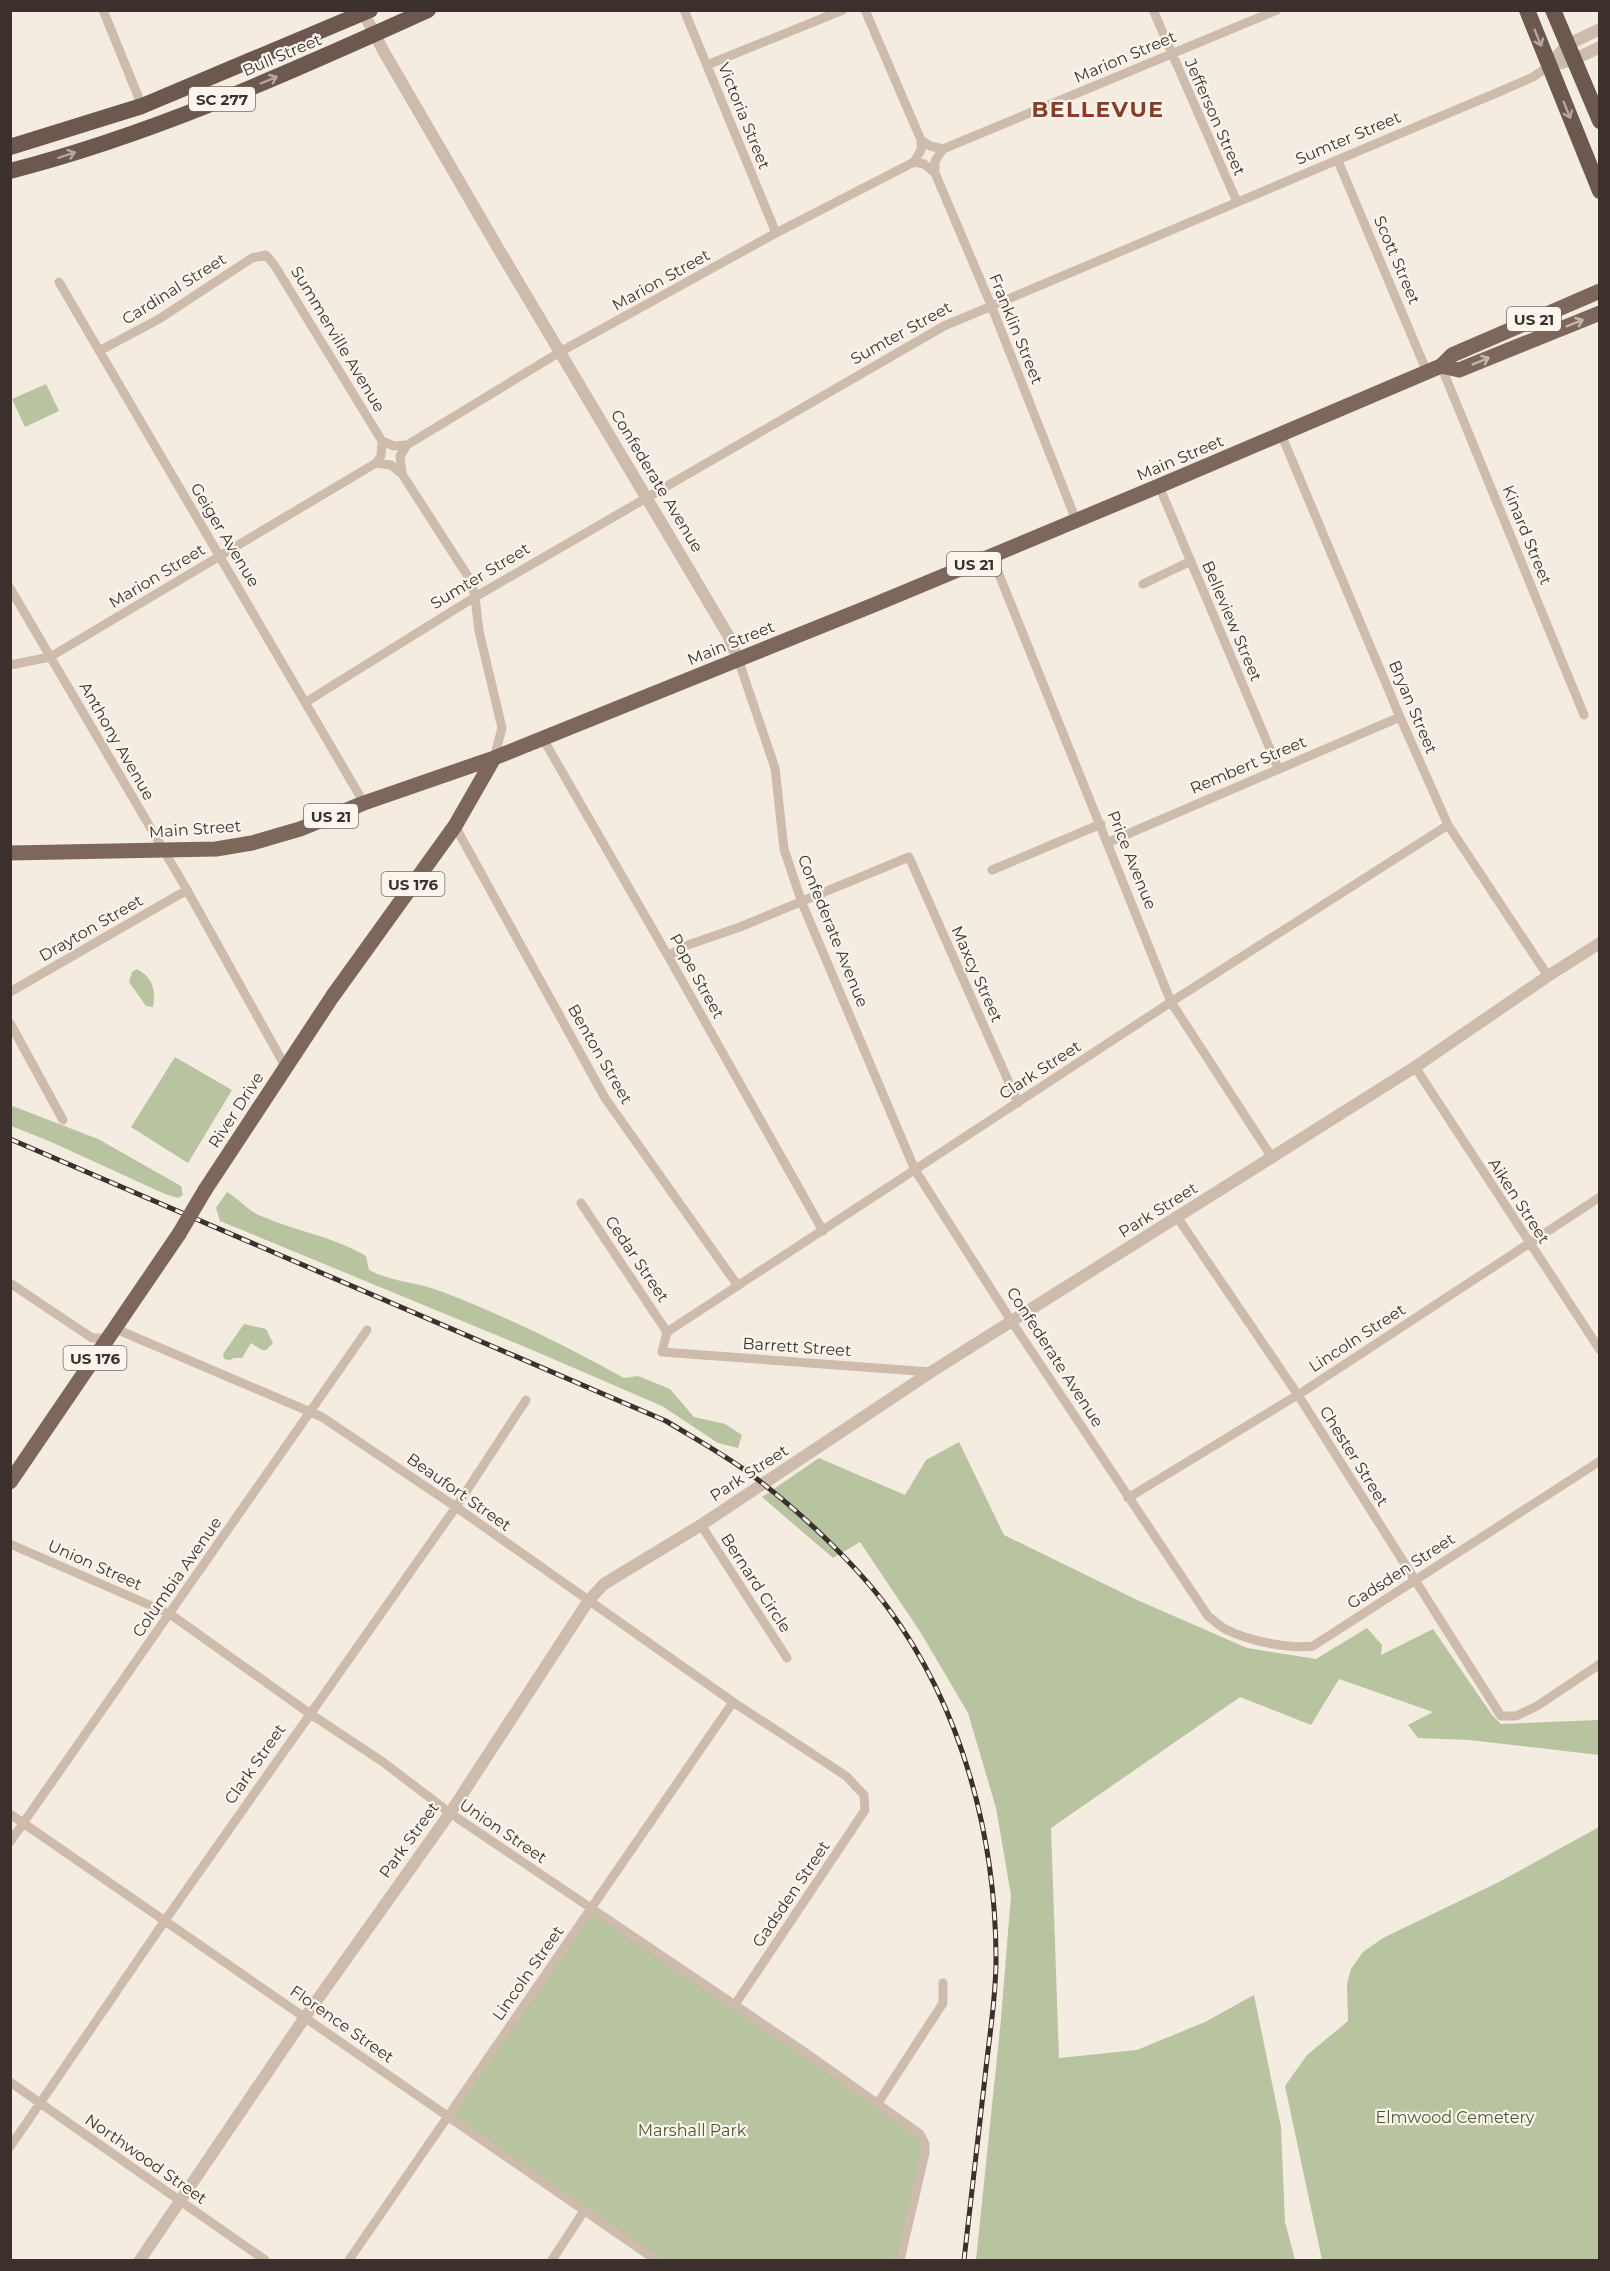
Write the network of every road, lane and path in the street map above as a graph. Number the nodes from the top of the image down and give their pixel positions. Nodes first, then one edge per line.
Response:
1 (103, 10) edge
2 (428, 10) edge
3 (684, 10) edge
4 (843, 10) edge
5 (865, 10) edge
6 (1153, 10) edge
7 (1277, 10) edge
8 (1527, 10) edge
9 (1553, 10) edge
10 (365, 12) edge
11 (1599, 29) edge
12 (374, 34) junction
13 (1599, 47) edge
14 (1570, 53) junction
15 (1171, 55) junction
16 (707, 65) junction
17 (1549, 66) junction
18 (142, 106) junction
19 (1599, 121) edge
20 (921, 140) junction
21 (10, 147) edge
22 (944, 149) junction
23 (1338, 161) junction
24 (914, 162) junction
25 (10, 171) edge
26 (935, 173) junction
27 (1599, 191) edge
28 (1237, 202) junction
29 (776, 233) junction
30 (266, 255) joint
31 (59, 282) dead end
32 (1599, 291) edge
33 (991, 305) junction
34 (1599, 313) edge
35 (99, 351) junction
36 (560, 352) junction
37 (1434, 369) junction
38 (1281, 434) junction
39 (382, 441) junction
40 (407, 445) junction
41 (376, 463) junction
42 (402, 474) junction
43 (1159, 486) junction
44 (647, 497) junction
45 (1076, 520) junction
46 (220, 555) junction
47 (992, 556) junction
48 (1191, 561) junction
49 (1143, 584) dead end
50 (10, 588) edge
51 (476, 597) junction
52 (50, 657) junction
53 (738, 659) junction
54 (10, 665) edge
55 (306, 702) junction
56 (1584, 715) dead end
57 (1400, 717) junction
58 (542, 737) junction
59 (494, 758) junction
60 (1278, 768) junction
61 (364, 803) junction
62 (1101, 824) junction
63 (1448, 825) junction
64 (455, 826) junction
65 (1109, 842) junction
66 (164, 851) junction
67 (10, 853) edge
68 (992, 870) dead end
69 (187, 890) junction
70 (802, 903) junction
71 (1599, 943) edge
72 (668, 956) junction
73 (1548, 976) junction
74 (10, 992) edge
75 (1171, 1002) junction
76 (10, 1023) edge
77 (285, 1066) junction
78 (1415, 1067) junction
79 (1018, 1103) junction
80 (63, 1120) dead end
81 (1273, 1159) junction
82 (915, 1170) junction
83 (1599, 1197) edge
84 (581, 1203) dead end
85 (1177, 1217) junction
86 (822, 1231) junction
87 (1528, 1243) junction
88 (10, 1283) edge
89 (738, 1286) junction
90 (1012, 1322) junction
91 (116, 1329) junction
92 (367, 1329) dead end
93 (667, 1332) junction
94 (1599, 1350) edge
95 (931, 1372) junction
96 (1298, 1395) junction
97 (526, 1400) dead end
98 (310, 1411) junction
99 (1599, 1461) edge
100 (10, 1482) edge
101 (1128, 1498) junction
102 (456, 1507) junction
103 (700, 1525) junction
104 (10, 1544) edge
105 (1414, 1580) junction
106 (590, 1600) junction
107 (170, 1614) junction
108 (1208, 1616) joint
109 (787, 1658) dead end
110 (1599, 1664) edge
111 (733, 1702) junction
112 (309, 1713) junction
113 (864, 1796) joint
114 (450, 1813) junction
115 (10, 1814) edge
116 (24, 1822) junction
117 (10, 1842) edge
118 (590, 1909) junction
119 (166, 1919) junction
120 (943, 1983) dead end
121 (734, 2006) junction
122 (305, 2017) junction
123 (10, 2082) edge
124 (41, 2102) junction
125 (878, 2103) junction
126 (449, 2115) junction
127 (10, 2147) edge
128 (180, 2202) junction
129 (584, 2211) junction
130 (140, 2260) edge
131 (265, 2260) edge
132 (349, 2260) edge
133 (552, 2260) edge
134 (656, 2260) edge
135 (900, 2260) edge

1 - 18 street
2 - 12 highway, Bull Street / SC 277
3 - 16 street, Victoria Street
4 - 16 street
5 - 20 street
6 - 15 street, Jefferson Street
7 - 15 street, Marion Street
8 -> 17 highway
9 - 14 highway
10 - 12 street, Confederate Avenue
10 - 18 highway, Bull Street / SC 277
11 - 14 street, Sumter Street
25 -> 12 highway, Bull Street / SC 277
12 - 36 street, Confederate Avenue
13 - 14 street, Sumter Street
14 - 17 street, Sumter Street
14 - 19 highway
15 - 22 street, Marion Street
15 - 28 street, Jefferson Street
16 - 29 street, Victoria Street
17 - 23 street, Sumter Street
17 -> 27 highway
18 - 21 highway, Bull Street / SC 277
20 - 22 street
20 - 24 street
22 - 26 street
23 - 28 street, Sumter Street
23 - 37 street, Scott Street
24 - 26 street
24 - 29 street, Marion Street
26 - 33 street, Franklin Street
28 - 33 street, Sumter Street
29 - 36 street, Marion Street
30 - 35 street, Cardinal Street
30 - 39 street, Summerville Avenue
31 - 35 street, Geiger Avenue
32 - 37 main road, Main Street / US 21
33 - 44 street, Sumter Street
33 - 45 street, Franklin Street
37 -> 34 main road, Main Street / US 21
35 - 46 street, Geiger Avenue
36 - 40 street, Marion Street
36 - 44 street, Confederate Avenue
37 - 38 main road, Main Street / US 21
37 - 56 street, Kinard Street
38 - 43 main road, Main Street / US 21
38 - 57 street, Bryan Street
39 - 40 street
39 - 41 street
40 - 42 street
41 - 42 street
41 - 46 street, Marion Street
42 - 51 street
43 - 45 main road, Main Street / US 21
43 - 48 street, Belleview Street
44 - 51 street, Sumter Street
44 - 53 street, Confederate Avenue
45 - 47 main road, Main Street / US 21
46 - 52 street, Marion Street
46 - 55 street, Geiger Avenue
47 - 53 main road, Main Street / US 21
47 - 62 street, Price Avenue
48 - 49 street
48 - 60 street, Belleview Street
50 - 52 street, Anthony Avenue
51 - 55 street, Sumter Street
51 - 59 street
52 - 54 street, Marion Street
52 - 66 street, Anthony Avenue
53 - 58 main road, Main Street / US 21
53 - 70 street, Confederate Avenue
55 - 61 street, Geiger Avenue
57 - 60 street, Rembert Street
57 - 63 street, Bryan Street
58 - 59 main road, Main Street / US 21
58 - 72 street, Pope Street
59 - 61 main road, Main Street / US 21
59 - 64 main road, River Drive / US 176
60 - 65 street, Rembert Street
61 - 66 main road, Main Street / US 21
62 - 65 street, Price Avenue
62 - 68 street
63 - 73 street, Bryan Street
63 - 75 street, Clark Street
64 - 77 main road, River Drive / US 176
64 - 89 street, Benton Street
65 - 75 street, Price Avenue
66 - 67 main road, Main Street / US 21
66 - 69 street, Anthony Avenue
69 - 74 street, Drayton Street
69 - 77 street, Anthony Avenue
70 - 72 street
70 - 79 street, Maxcy Street
70 - 82 street, Confederate Avenue
71 - 73 street, Park Street
72 - 86 street, Pope Street
73 - 78 street, Park Street
75 - 79 street, Clark Street
75 - 81 street, Price Avenue
76 - 80 street
77 - 91 main road, River Drive / US 176, bridge
78 - 81 street, Park Street
78 - 87 street, Aiken Street
79 - 82 street, Clark Street
81 - 85 street, Park Street
82 - 86 street, Clark Street
82 - 90 street, Confederate Avenue
83 - 87 street, Lincoln Street
84 - 93 street, Cedar Street
85 - 90 street, Park Street
85 - 96 street, Chester Street
86 - 89 street, Clark Street
87 - 94 street, Aiken Street
87 - 96 street, Lincoln Street
88 - 91 street
89 - 93 street, Clark Street
90 - 95 street, Park Street
90 - 101 street, Confederate Avenue
91 - 98 street, Beaufort Street
91 - 100 main road, River Drive / US 176
92 - 98 street, Columbia Avenue
93 - 95 street, Barrett Street
95 - 103 street, Park Street
96 - 101 street, Lincoln Street
96 - 105 street, Chester Street
97 - 102 street, Clark Street
98 - 102 street, Beaufort Street
98 - 107 street, Columbia Avenue
99 - 105 street, Gadsden Street
101 - 108 street, Confederate Avenue
102 - 106 street, Beaufort Street
102 - 112 street, Clark Street
103 - 106 street, Park Street
103 - 109 street, Bernard Circle
104 - 107 street, Union Street
105 - 108 street, Gadsden Street
105 - 110 street, Chester Street
106 - 111 street, Beaufort Street
106 - 114 street, Park Street
107 - 112 street, Union Street
107 - 116 street, Columbia Avenue
111 - 113 street, Beaufort Street
111 - 118 street, Lincoln Street
112 - 114 street, Union Street
112 - 119 street, Clark Street
113 - 121 street, Gadsden Street
114 - 118 street, Union Street
114 - 122 street, Park Street
115 - 116 street, Florence Street
116 - 117 street, Columbia Avenue
116 - 119 street, Florence Street
118 - 121 street, Union Street
118 - 126 street, Lincoln Street
119 - 122 street, Florence Street
119 - 124 street, Clark Street
120 - 125 street
121 - 125 street, Union Street
122 - 126 street, Florence Street
122 - 128 street, Park Street
123 - 124 street, Northwood Street
124 - 127 street, Clark Street
124 - 128 street, Northwood Street
125 - 135 street, Union Street
126 - 129 street, Florence Street
126 - 132 street, Lincoln Street
128 - 130 street, Park Street
128 - 131 street, Northwood Street
129 - 133 street
129 - 134 street, Florence Street

